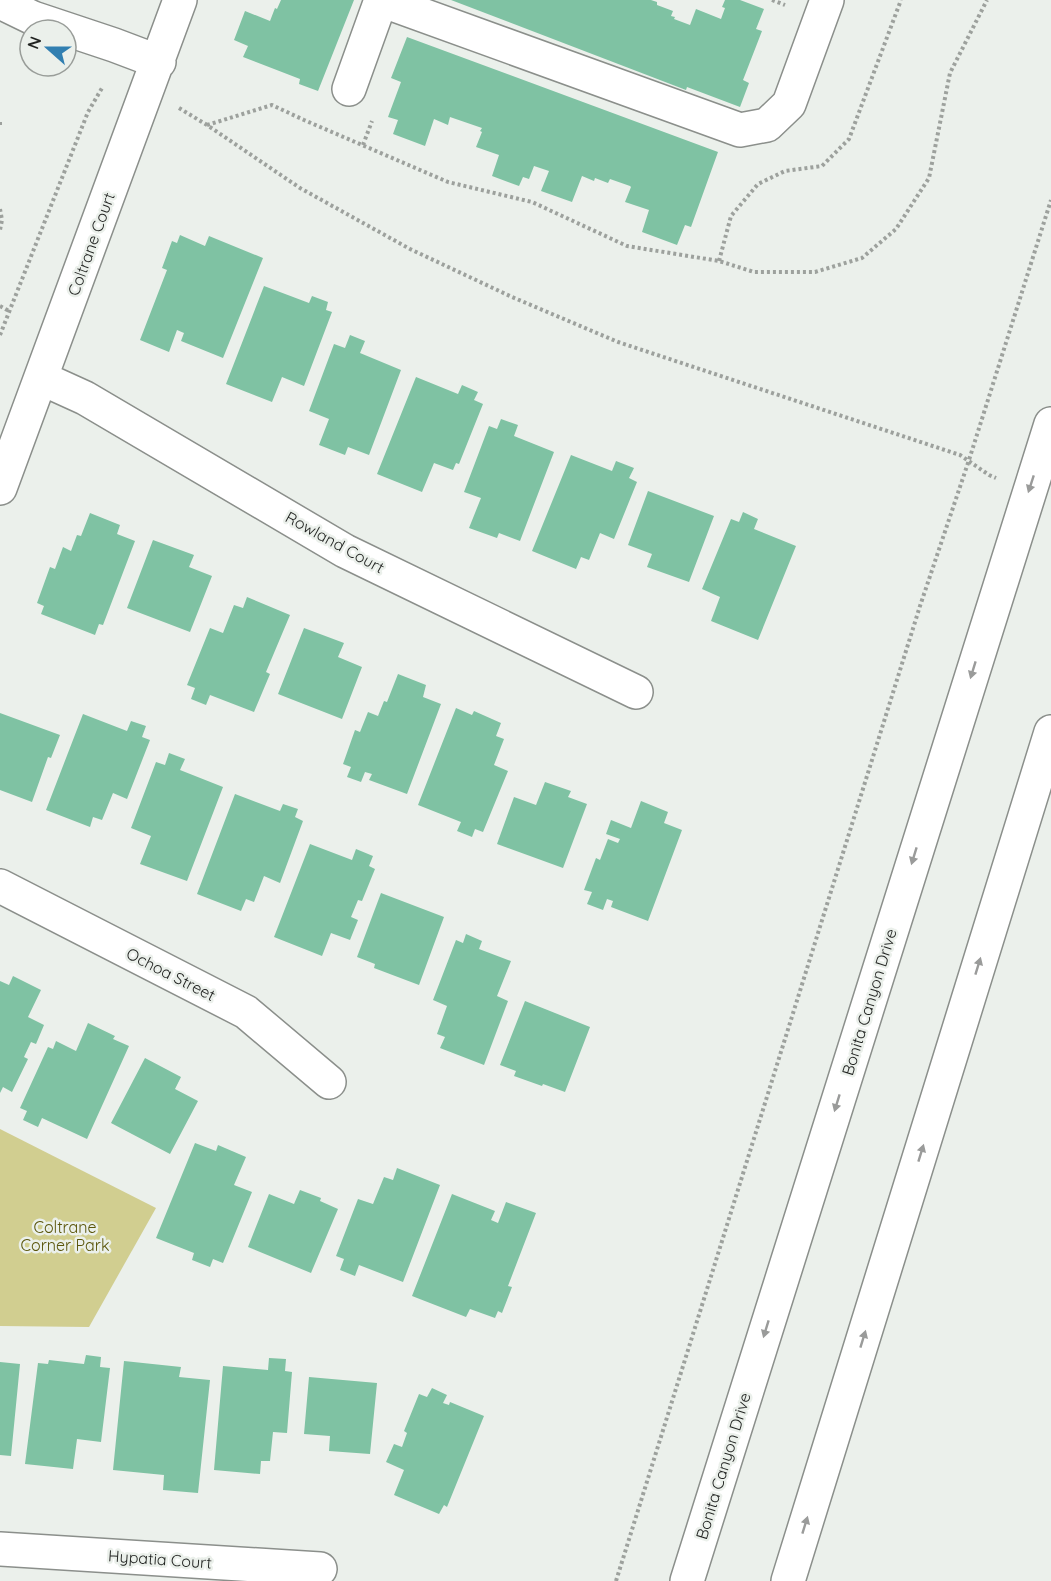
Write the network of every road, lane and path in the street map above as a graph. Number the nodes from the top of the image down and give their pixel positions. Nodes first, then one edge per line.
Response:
1 (180, 0) edge
2 (381, 0) edge
3 (827, 0) edge
4 (902, 0) edge
5 (987, 0) edge
6 (0, 2) edge
7 (159, 62) junction
8 (102, 88) dead end
9 (349, 89) dead end
10 (178, 108) dead end
11 (207, 125) junction
12 (1051, 200) edge
13 (0, 209) edge
14 (0, 230) edge
15 (719, 261) junction
16 (0, 306) edge
17 (9, 311) junction
18 (0, 335) edge
19 (41, 378) junction
20 (1050, 427) edge
21 (969, 460) junction
22 (989, 475) dead end
23 (0, 488) edge
24 (636, 692) dead end
25 (1051, 732) edge
26 (0, 886) edge
27 (329, 1082) dead end
28 (0, 1549) edge
29 (320, 1569) dead end
30 (616, 1581) edge
31 (687, 1581) edge
32 (788, 1581) edge

1 - 7 street, Coltrane Court
2 - 3 street
2 - 9 street
4 - 15 path
5 - 15 path
6 - 7 street
7 - 19 street, Coltrane Court
8 - 17 path
10 - 11 path
11 - 15 path
11 - 21 path
12 - 21 path
13 - 14 path
16 - 17 path
17 - 18 path
19 - 23 street, Coltrane Court
19 - 24 street, Rowland Court
20 -> 31 street, Bonita Canyon Drive
21 - 22 path
21 - 30 path
32 -> 25 street
26 - 27 street, Ochoa Street
28 - 29 street, Hypatia Court

